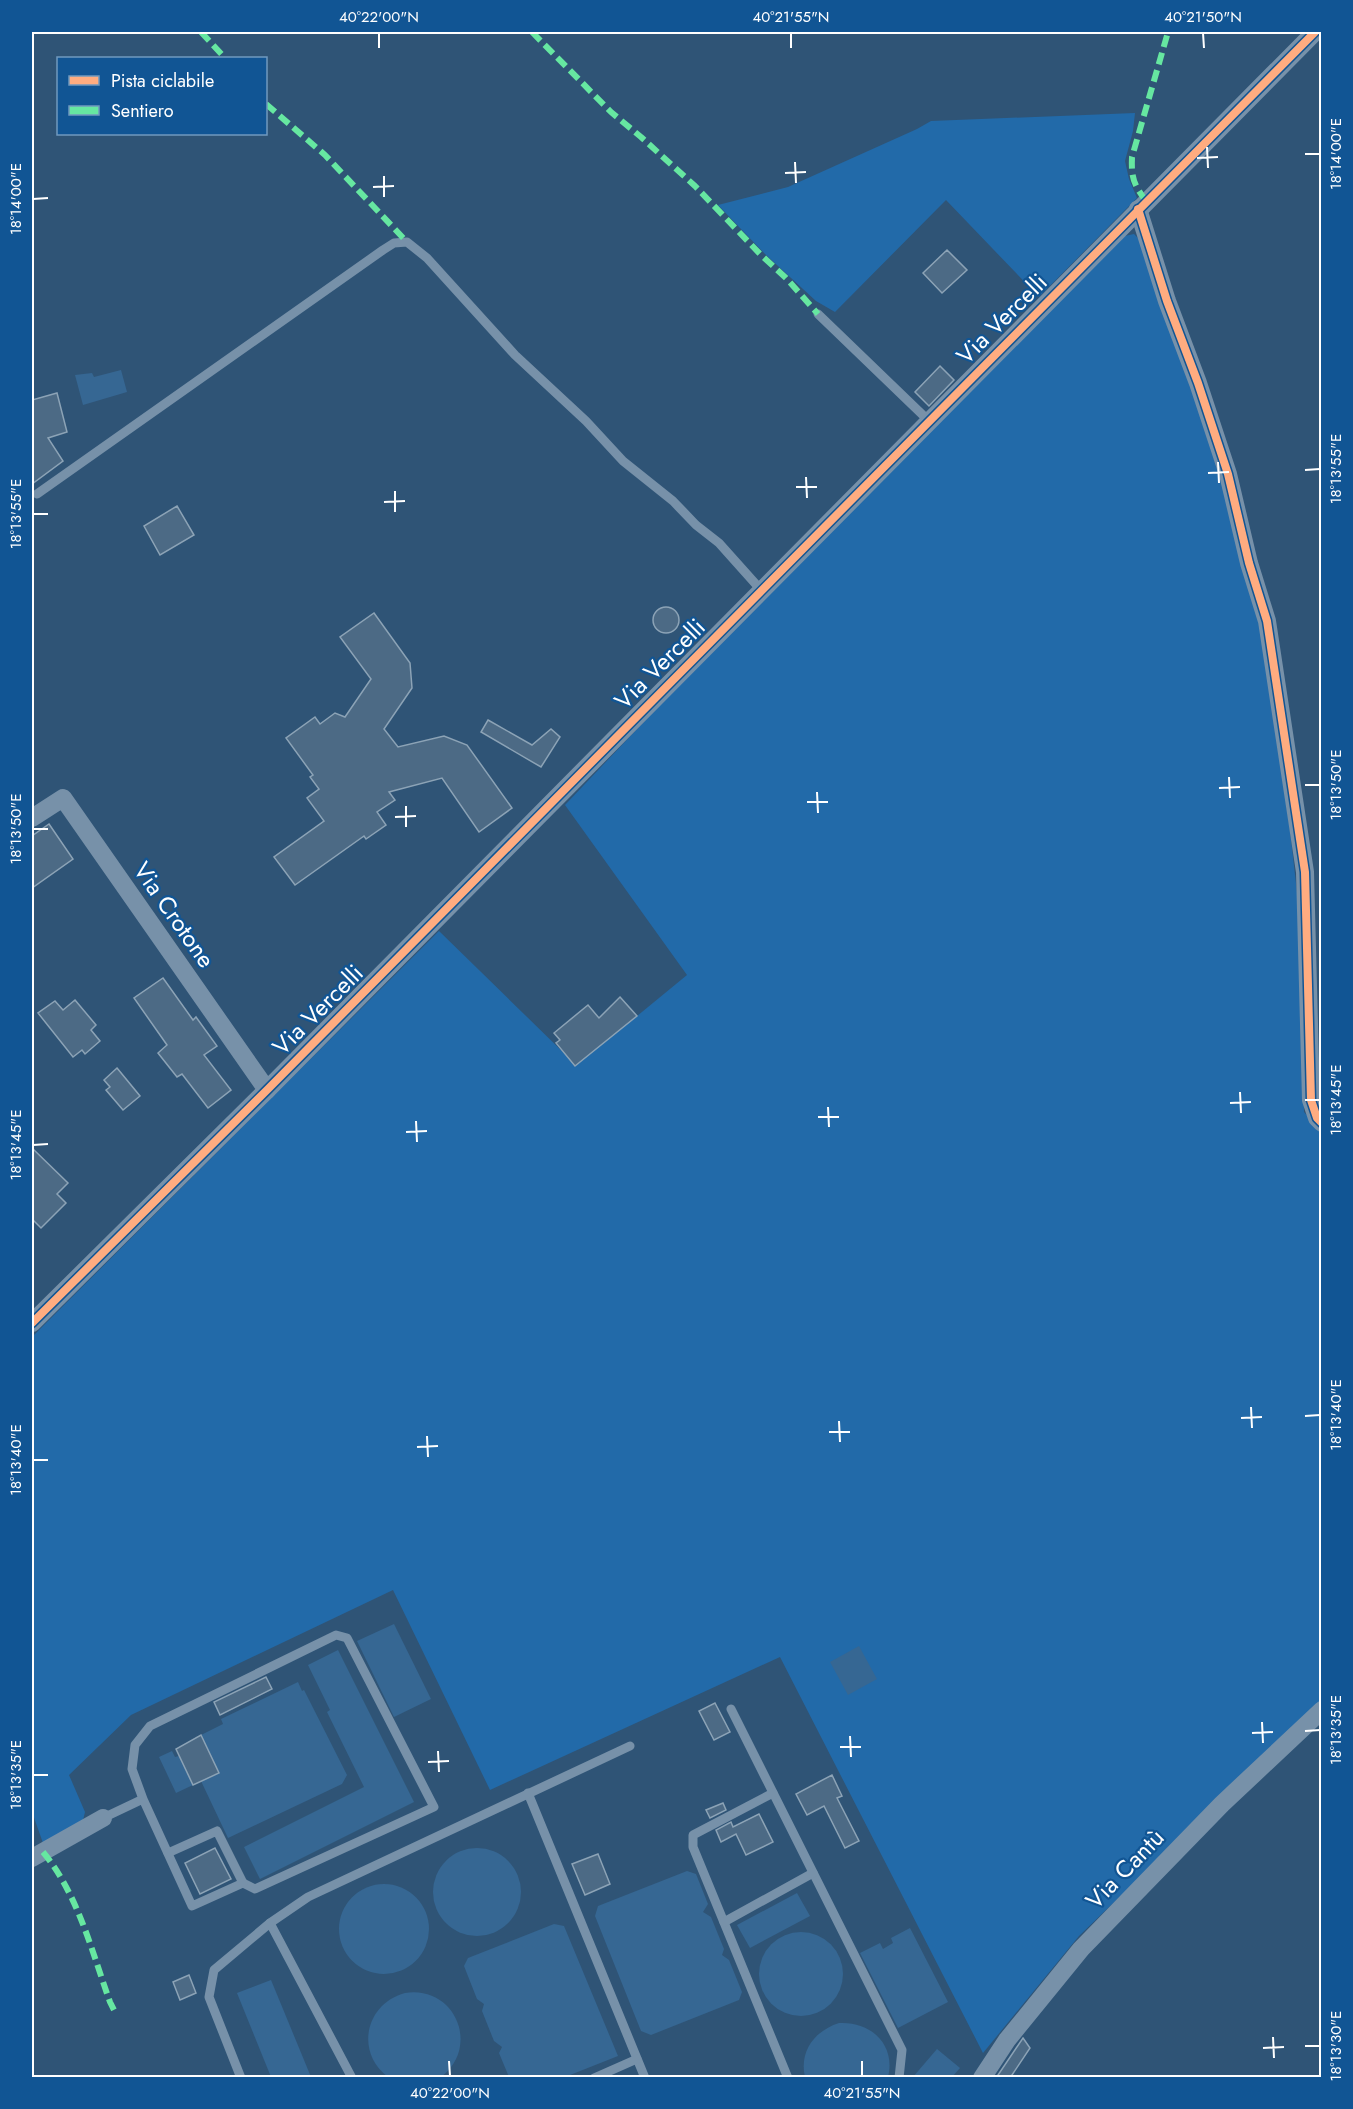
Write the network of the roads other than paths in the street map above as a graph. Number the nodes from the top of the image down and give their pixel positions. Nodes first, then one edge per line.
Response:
1 (1315, 32) edge
2 (1138, 209) junction
3 (818, 314) dead end
4 (929, 421) junction
5 (37, 494) dead end
6 (761, 590) junction
7 (32, 818) edge
8 (267, 1090) junction
9 (1322, 1123) edge
10 (32, 1323) edge
11 (731, 1709) dead end
12 (1322, 1710) edge
13 (630, 1746) dead end
14 (528, 1793) junction
15 (774, 1793) junction
16 (143, 1799) junction
17 (103, 1818) joint
18 (168, 1853) junction
19 (32, 1858) edge
20 (813, 1873) junction
21 (243, 1883) junction
22 (724, 1922) junction
23 (270, 1923) junction
24 (637, 2059) junction
25 (241, 2078) edge
26 (352, 2078) edge
27 (594, 2078) edge
28 (645, 2078) edge
29 (788, 2078) edge
30 (898, 2078) edge
31 (982, 2078) edge

1 - 2 street, Via Vercelli
2 - 4 street, Via Vercelli
2 - 9 street
3 - 4 lane
4 - 6 street, Via Vercelli
5 - 6 lane
6 - 8 street, Via Vercelli
7 - 8 street, Via Crotone
8 - 10 street, Via Vercelli
11 - 15 lane
12 - 31 street, Via Cantù
13 - 14 lane
14 - 23 lane
14 - 24 lane
15 - 20 lane
15 - 22 lane
16 - 17 lane
16 - 18 lane
16 - 21 lane
17 - 19 street
18 - 21 lane
18 - 21 lane
20 - 22 lane
20 - 30 lane
22 - 29 lane
23 - 25 lane
23 - 26 lane
24 - 27 lane
24 - 28 lane

